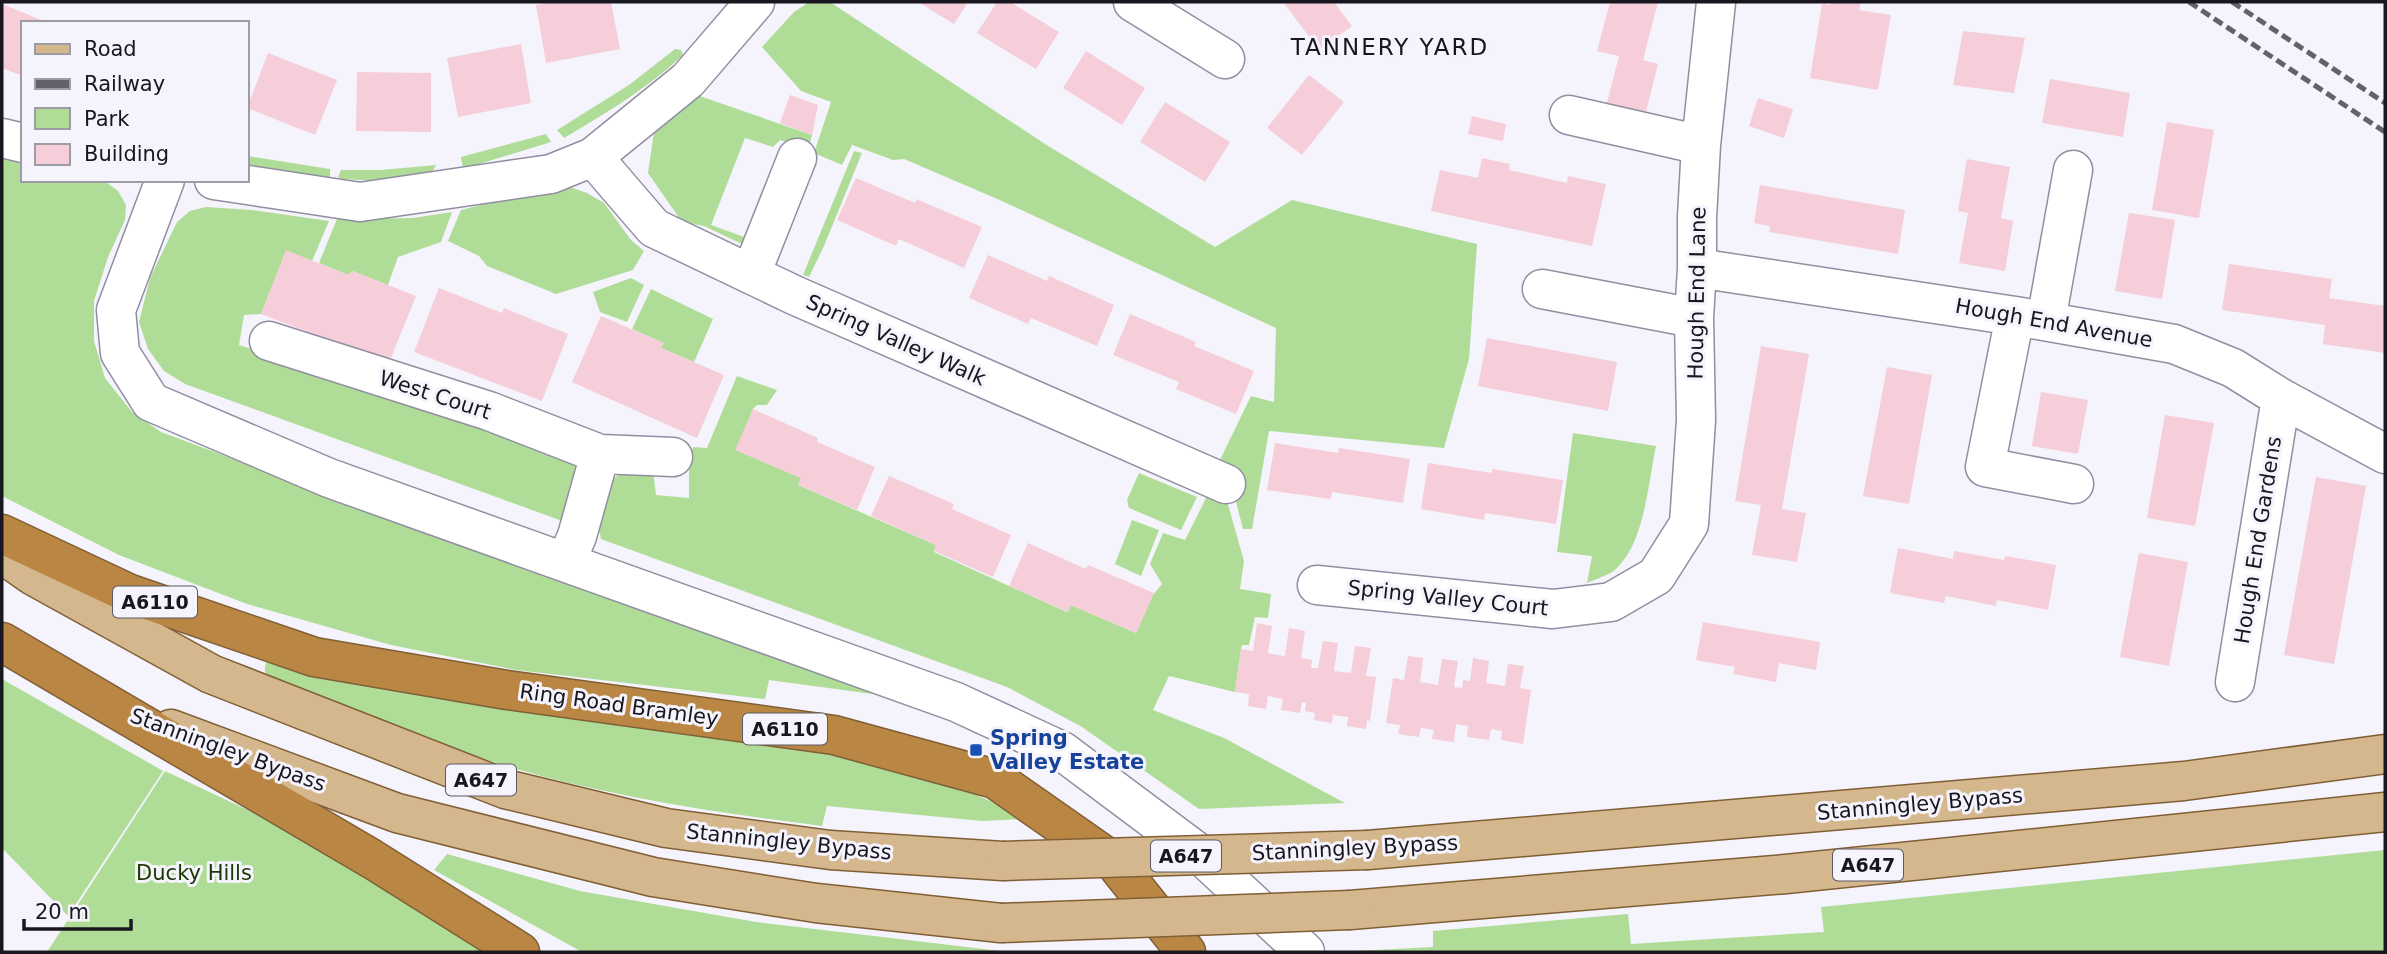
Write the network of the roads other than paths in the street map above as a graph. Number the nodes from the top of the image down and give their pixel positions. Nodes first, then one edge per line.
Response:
1 (1133, 2) edge
2 (1716, 2) edge
3 (751, 3) edge
4 (1225, 59) dead end
5 (1569, 115) dead end
6 (2, 138) edge
7 (21, 143) edge
8 (1701, 145) junction
9 (593, 157) junction
10 (797, 158) dead end
11 (2074, 170) dead end
12 (164, 182) edge
13 (227, 182) edge
14 (754, 266) junction
15 (1697, 268) junction
16 (1542, 289) dead end
17 (1694, 318) junction
18 (2030, 318) junction
19 (269, 341) dead end
20 (2281, 398) junction
21 (600, 454) junction
22 (2385, 454) edge
23 (673, 457) dead end
24 (1226, 484) dead end
25 (2074, 484) dead end
26 (2, 534) edge
27 (2, 554) edge
28 (566, 562) junction
29 (1656, 576) joint
30 (1317, 585) dead end
31 (2, 642) edge
32 (2235, 682) dead end
33 (110, 707) junction
34 (2385, 754) edge
35 (2385, 812) edge
36 (520, 952) edge
37 (1186, 952) edge
38 (1305, 952) edge

1 - 4 street
2 - 8 street, Hough End Lane
3 - 9 street
5 - 8 street
6 - 7 street
8 - 15 street, Hough End Lane
9 - 13 street
9 - 14 street, Spring Valley Walk
10 - 14 street
11 - 18 street
12 - 28 street
14 - 24 street, Spring Valley Walk
15 - 17 street, Hough End Lane
15 - 18 street, Hough End Avenue
16 - 17 street
17 - 29 street, Hough End Lane
18 - 20 street, Hough End Avenue
18 - 25 street
19 - 21 street, West Court
20 - 22 street, Hough End Avenue
20 - 32 street, Hough End Gardens
21 - 23 street, West Court
21 - 28 street
26 - 37 highway, Ring Road Bramley / A6110
27 - 34 main road, Stanningley Bypass / A647, bridge
28 - 38 street
29 - 30 street, Spring Valley Court
31 - 33 highway, Stanningley Bypass / A647
33 - 35 main road, Stanningley Bypass / A647, bridge
33 - 36 highway

